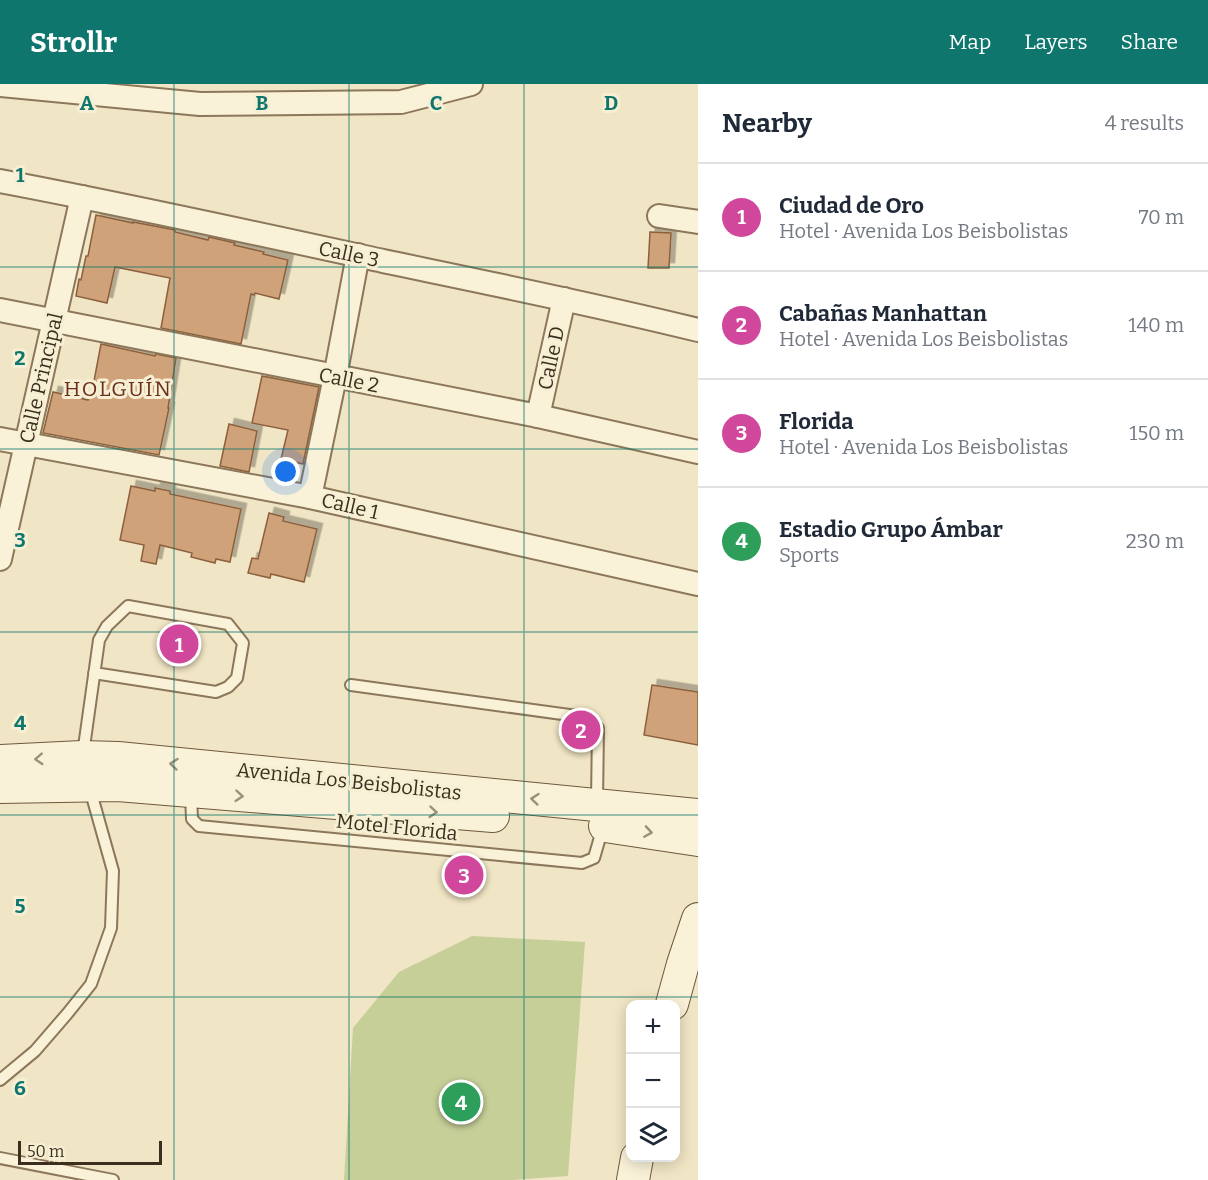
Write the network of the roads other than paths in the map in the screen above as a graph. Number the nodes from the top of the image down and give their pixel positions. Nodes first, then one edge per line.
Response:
1 (471, 84) edge
2 (0, 85) edge
3 (394, 93) edge
4 (0, 181) edge
5 (82, 197) junction
6 (659, 216) dead end
7 (698, 222) edge
8 (358, 255) junction
9 (564, 300) junction
10 (0, 310) edge
11 (54, 322) junction
12 (698, 330) edge
13 (335, 377) junction
14 (538, 416) junction
15 (0, 439) edge
16 (25, 445) junction
17 (698, 452) edge
18 (310, 497) junction
19 (0, 559) edge
20 (698, 584) edge
21 (94, 673) junction
22 (351, 685) dead end
23 (0, 761) edge
24 (86, 772) junction
25 (0, 787) edge
26 (600, 815) junction
27 (698, 815) edge
28 (698, 840) edge
29 (698, 919) edge
30 (673, 1000) edge
31 (0, 1080) edge
32 (0, 1158) edge
33 (637, 1162) edge
34 (113, 1180) edge
35 (633, 1180) edge

1 - 3 street
2 - 3 street
4 - 5 street, Calle 3
5 - 8 street, Calle 3
5 - 11 street, Calle Principal
6 - 7 street
8 - 9 street, Calle 3
8 - 13 street
9 - 12 street, Calle 3
9 - 14 street, Calle D
10 - 11 street, Calle 2
11 - 13 street, Calle 2
11 - 16 street, Calle Principal
13 - 14 street, Calle 2
13 - 18 street
14 - 17 street, Calle 2
15 - 16 street, Calle 1
16 - 18 street, Calle 1
16 - 19 street, Calle Principal
18 - 20 street, Calle 1
21 - 21 lane
21 - 24 lane
22 - 26 lane
24 -> 23 main road, Avenida Los Beisbolistas
24 - 25 main road, Avenida Los Beisbolistas
24 - 26 main road, Avenida Los Beisbolistas
26 -> 24 main road, Avenida Los Beisbolistas
24 - 31 lane
26 - 27 main road, Avenida Los Beisbolistas
26 -> 28 main road, Avenida Los Beisbolistas
29 - 30 main road
32 - 34 lane
33 - 35 main road

